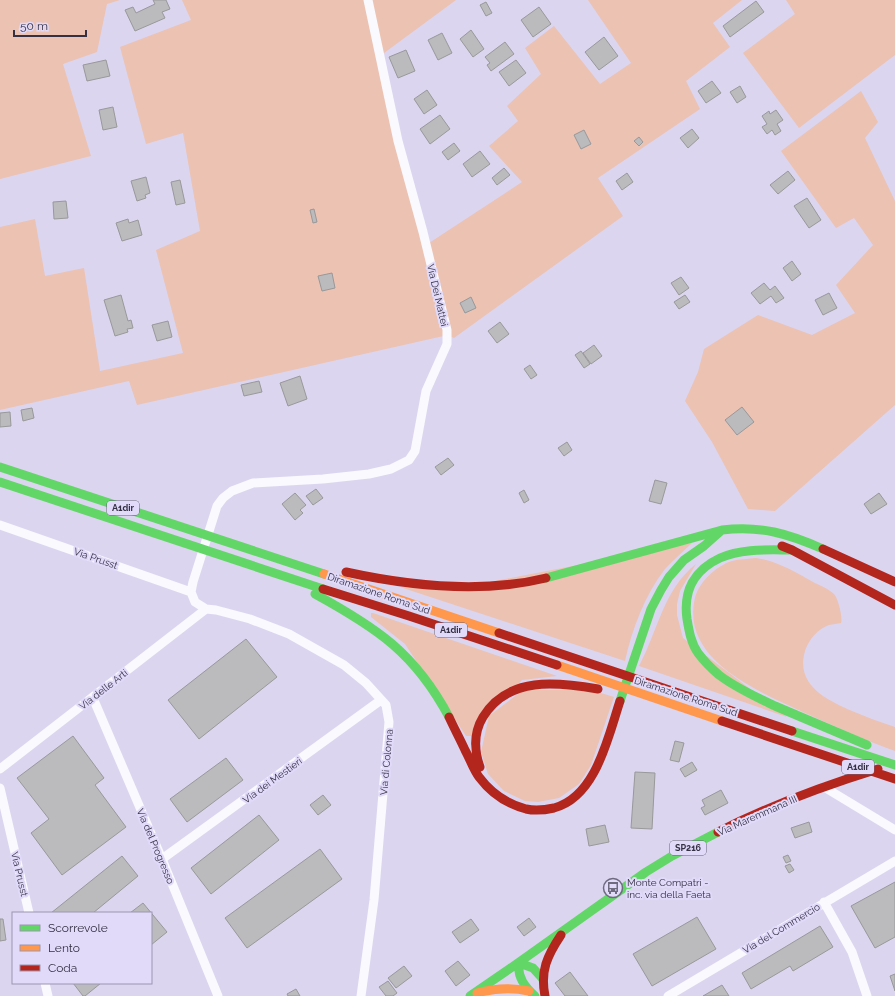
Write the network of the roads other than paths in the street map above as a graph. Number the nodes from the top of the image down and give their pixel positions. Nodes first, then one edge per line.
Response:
1 (368, 0) edge
2 (0, 467) edge
3 (0, 482) edge
4 (0, 525) edge
5 (722, 530) junction
6 (762, 540) dead end
7 (725, 541) dead end
8 (704, 546) junction
9 (792, 550) junction
10 (298, 565) junction
11 (285, 577) junction
12 (895, 582) edge
13 (191, 592) junction
14 (895, 605) edge
15 (206, 609) junction
16 (615, 689) junction
17 (93, 698) junction
18 (381, 700) junction
19 (895, 761) edge
20 (895, 765) edge
21 (0, 769) edge
22 (895, 779) edge
23 (824, 787) junction
24 (0, 788) edge
25 (488, 788) junction
26 (895, 830) edge
27 (162, 859) junction
28 (895, 861) edge
29 (824, 902) junction
30 (29, 912) edge
31 (564, 931) junction
32 (519, 963) junction
33 (543, 979) junction
34 (45, 984) edge
35 (532, 993) edge
36 (473, 994) edge
37 (48, 996) edge
38 (218, 996) edge
39 (361, 996) edge
40 (545, 996) edge
41 (668, 996) edge
42 (867, 996) edge

1 - 13 street, Via Dei Mattei
2 - 10 main road, Diramazione Roma Sud / A1dir
3 - 11 main road, Diramazione Roma Sud / A1dir
4 - 13 street, Via Prusst
5 - 8 main road
5 - 10 main road
5 - 12 main road
6 - 9 main road
7 - 8 main road
8 - 25 main road
9 - 14 main road
9 - 19 main road
10 - 20 main road, Diramazione Roma Sud / A1dir
11 - 16 main road, Diramazione Roma Sud / A1dir
11 - 25 main road
13 - 15 street
15 - 17 street, Via delle Arti
15 - 18 street, Via di Colonna
16 - 22 main road, Diramazione Roma Sud / A1dir
16 - 25 main road
17 - 21 street, Via delle Arti
17 - 27 street, Via del Progresso
18 - 27 street, Via dei Mestieri
18 - 39 street, Via di Colonna
20 - 23 main road, Via Maremmana III / SP216
23 - 26 street
23 - 31 main road, Via Maremmana III / SP216
24 - 30 street, Via Prusst
27 - 38 street, Via del Progresso
28 - 29 street, Via del Commercio
29 - 41 street, Via del Commercio
29 - 42 street
31 - 32 main road, Via Maremmana III / SP216
31 - 33 main road
32 - 33 main road
32 - 35 main road
32 - 36 main road, Via Maremmana III / SP216
33 - 40 main road
34 - 37 street
35 - 36 main road

